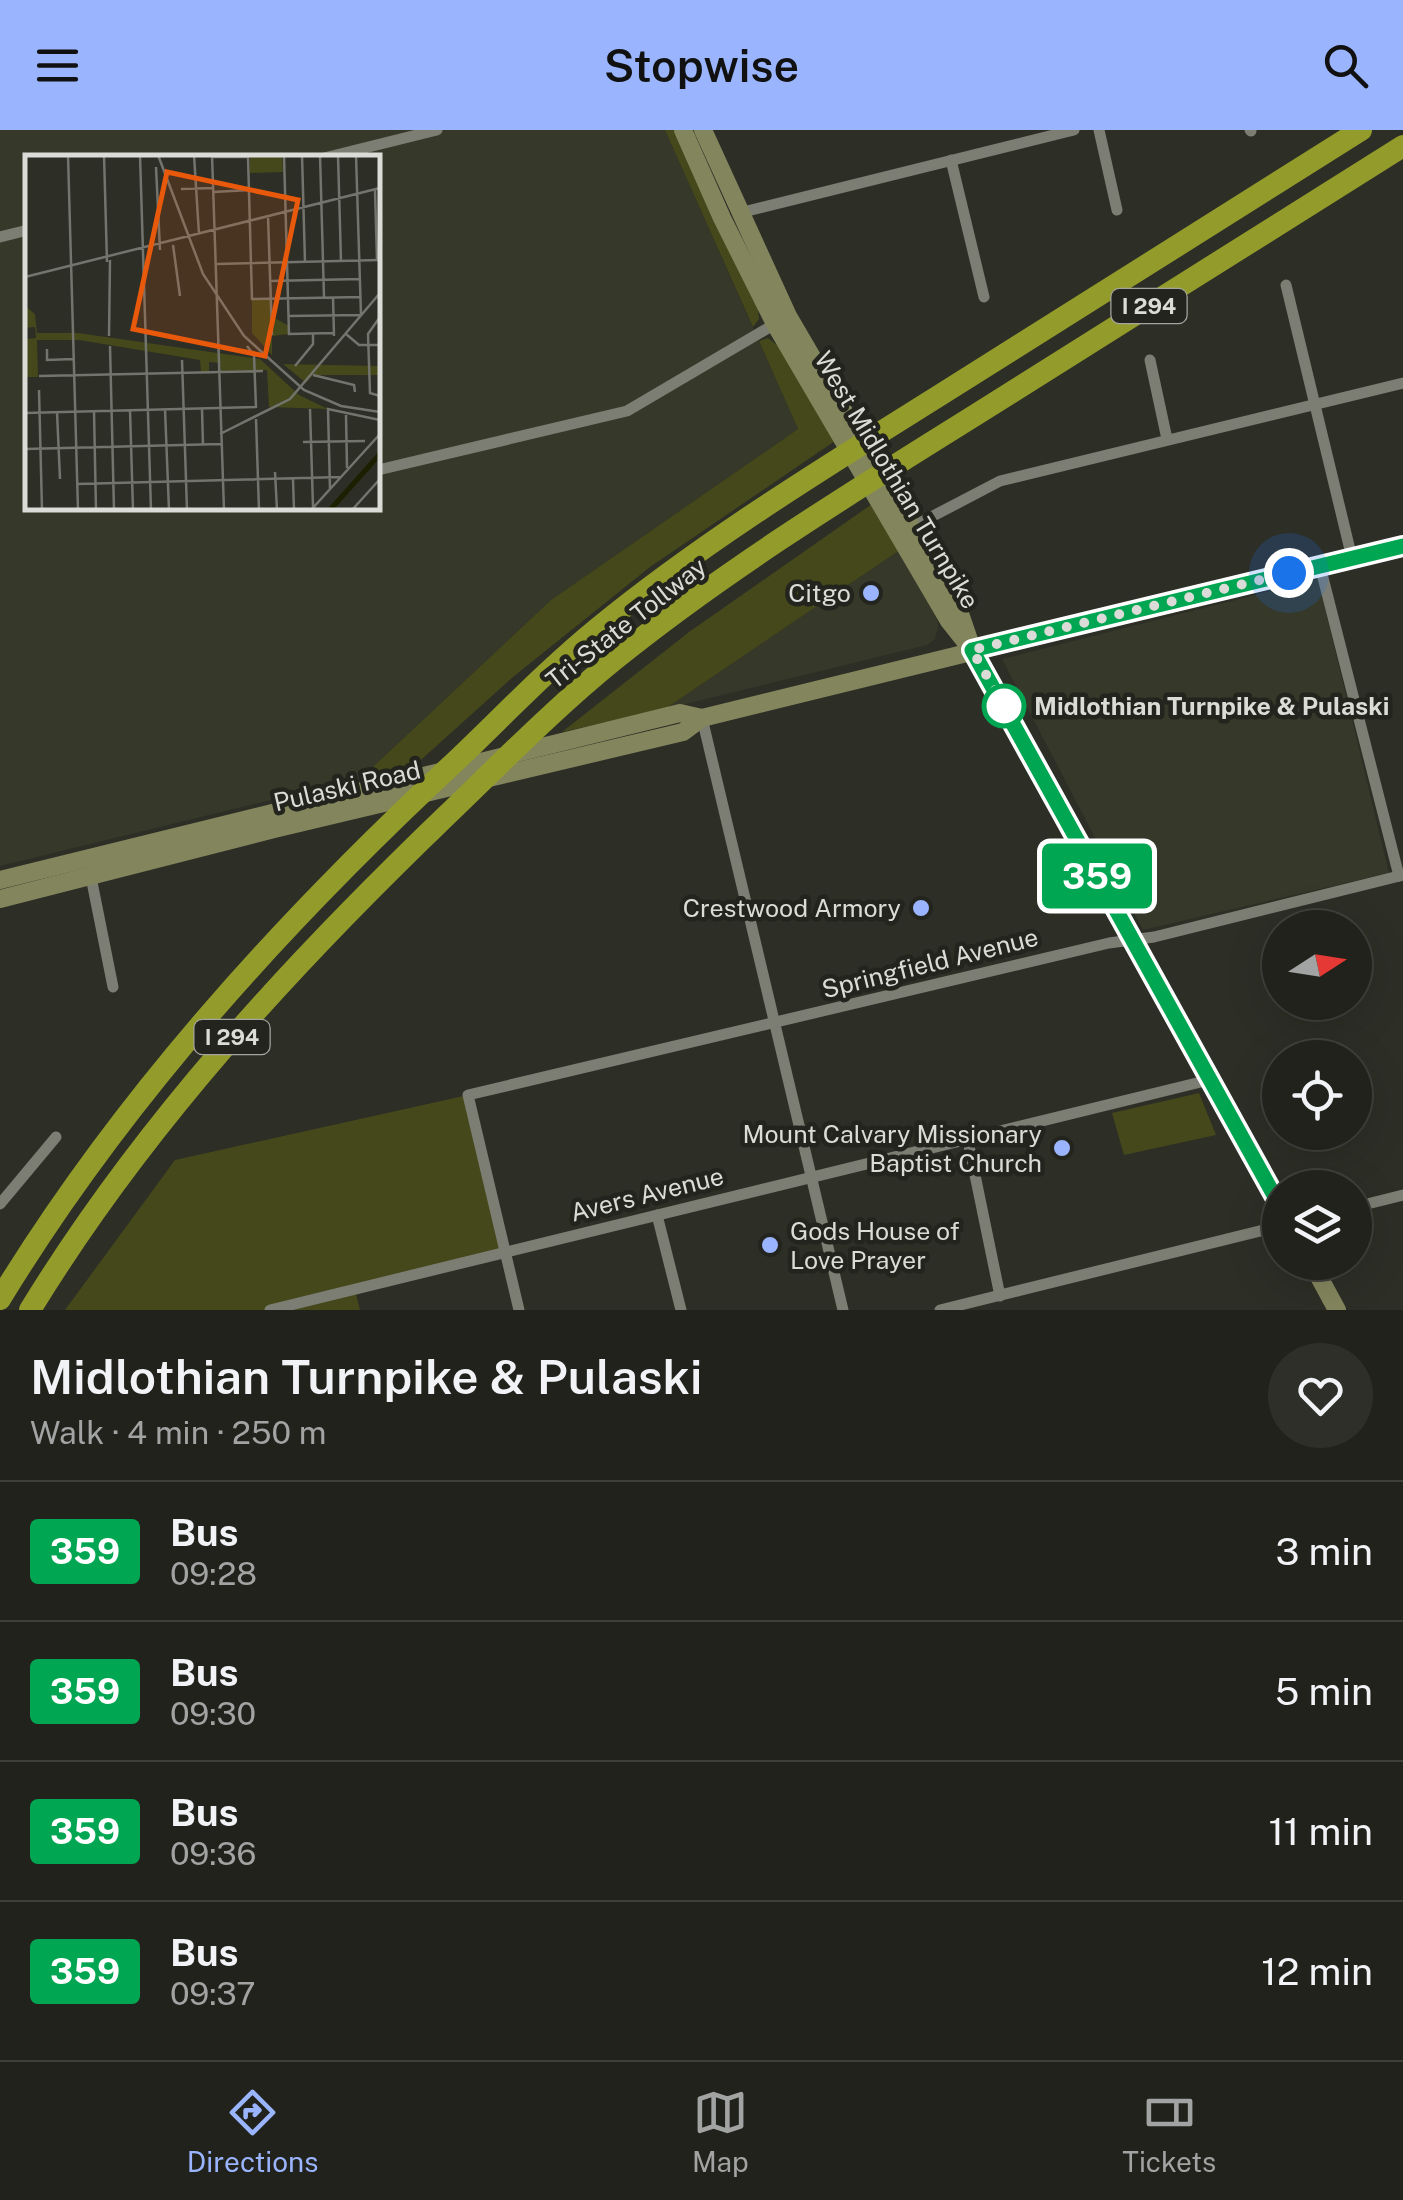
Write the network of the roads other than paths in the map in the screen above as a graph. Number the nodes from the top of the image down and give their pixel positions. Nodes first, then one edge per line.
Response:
1 (436, 130) edge
2 (683, 130) edge
3 (703, 130) edge
4 (1074, 130) edge
5 (1100, 130) edge
6 (1361, 130) edge
7 (1403, 146) edge
8 (336, 155) edge
9 (951, 160) junction
10 (1117, 210) dead end
11 (731, 216) junction
12 (25, 231) edge
13 (0, 237) edge
14 (1286, 285) dead end
15 (984, 297) dead end
16 (781, 320) junction
17 (1150, 360) dead end
18 (1403, 383) edge
19 (1315, 404) junction
20 (1168, 439) junction
21 (380, 470) edge
22 (912, 527) junction
23 (1403, 546) edge
24 (1352, 558) junction
25 (1320, 566) junction
26 (972, 650) junction
27 (702, 718) junction
28 (1401, 876) edge
29 (91, 877) junction
30 (0, 880) edge
31 (0, 899) edge
32 (1132, 940) junction
33 (113, 987) dead end
34 (775, 1023) junction
35 (1209, 1080) junction
36 (56, 1137) dead end
37 (968, 1141) junction
38 (1262, 1174) edge
39 (812, 1177) junction
40 (1403, 1195) edge
41 (1372, 1203) edge
42 (0, 1204) edge
43 (657, 1215) junction
44 (1262, 1230) edge
45 (506, 1252) junction
46 (1321, 1280) edge
47 (1000, 1296) junction
48 (0, 1300) edge
49 (30, 1310) edge
50 (270, 1310) edge
51 (519, 1310) edge
52 (681, 1310) edge
53 (843, 1310) edge
54 (940, 1310) edge
55 (1337, 1310) edge

1 - 8 street
2 - 11 main road, West Midlothian Turnpike
3 - 11 main road, West Midlothian Turnpike
4 - 9 street
5 - 10 street
6 - 48 highway, Tri-State Tollway / I 294
7 - 49 highway, Tri-State Tollway / I 294
9 - 11 street
9 - 15 street
11 - 16 main road, West Midlothian Turnpike
12 - 13 street
14 - 19 street
16 - 21 street
16 - 22 main road, West Midlothian Turnpike
16 - 26 main road, West Midlothian Turnpike
17 - 20 street
18 - 19 street
19 - 20 street
19 - 24 street
20 - 22 street
22 - 26 main road, West Midlothian Turnpike
23 - 24 main road, Pulaski Road
24 - 25 main road, Pulaski Road
25 - 26 main road, Pulaski Road
25 - 28 street
26 - 27 main road, Pulaski Road
26 - 32 main road
27 - 29 main road, Pulaski Road
27 - 30 main road, Pulaski Road
27 - 34 street
28 - 32 street, Springfield Avenue
29 - 31 main road, Pulaski Road
29 - 33 street
32 - 34 street, Springfield Avenue
32 - 35 main road
34 - 39 street
34 - 45 street, Springfield Avenue
35 - 37 street, Avers Avenue
35 - 38 main road
36 - 42 street
37 - 39 street, Avers Avenue
37 - 47 street
39 - 43 street, Avers Avenue
39 - 53 street
40 - 41 street
43 - 45 street, Avers Avenue
43 - 52 street
44 - 47 street
45 - 50 street, Avers Avenue
45 - 51 street
46 - 55 main road
47 - 54 street

